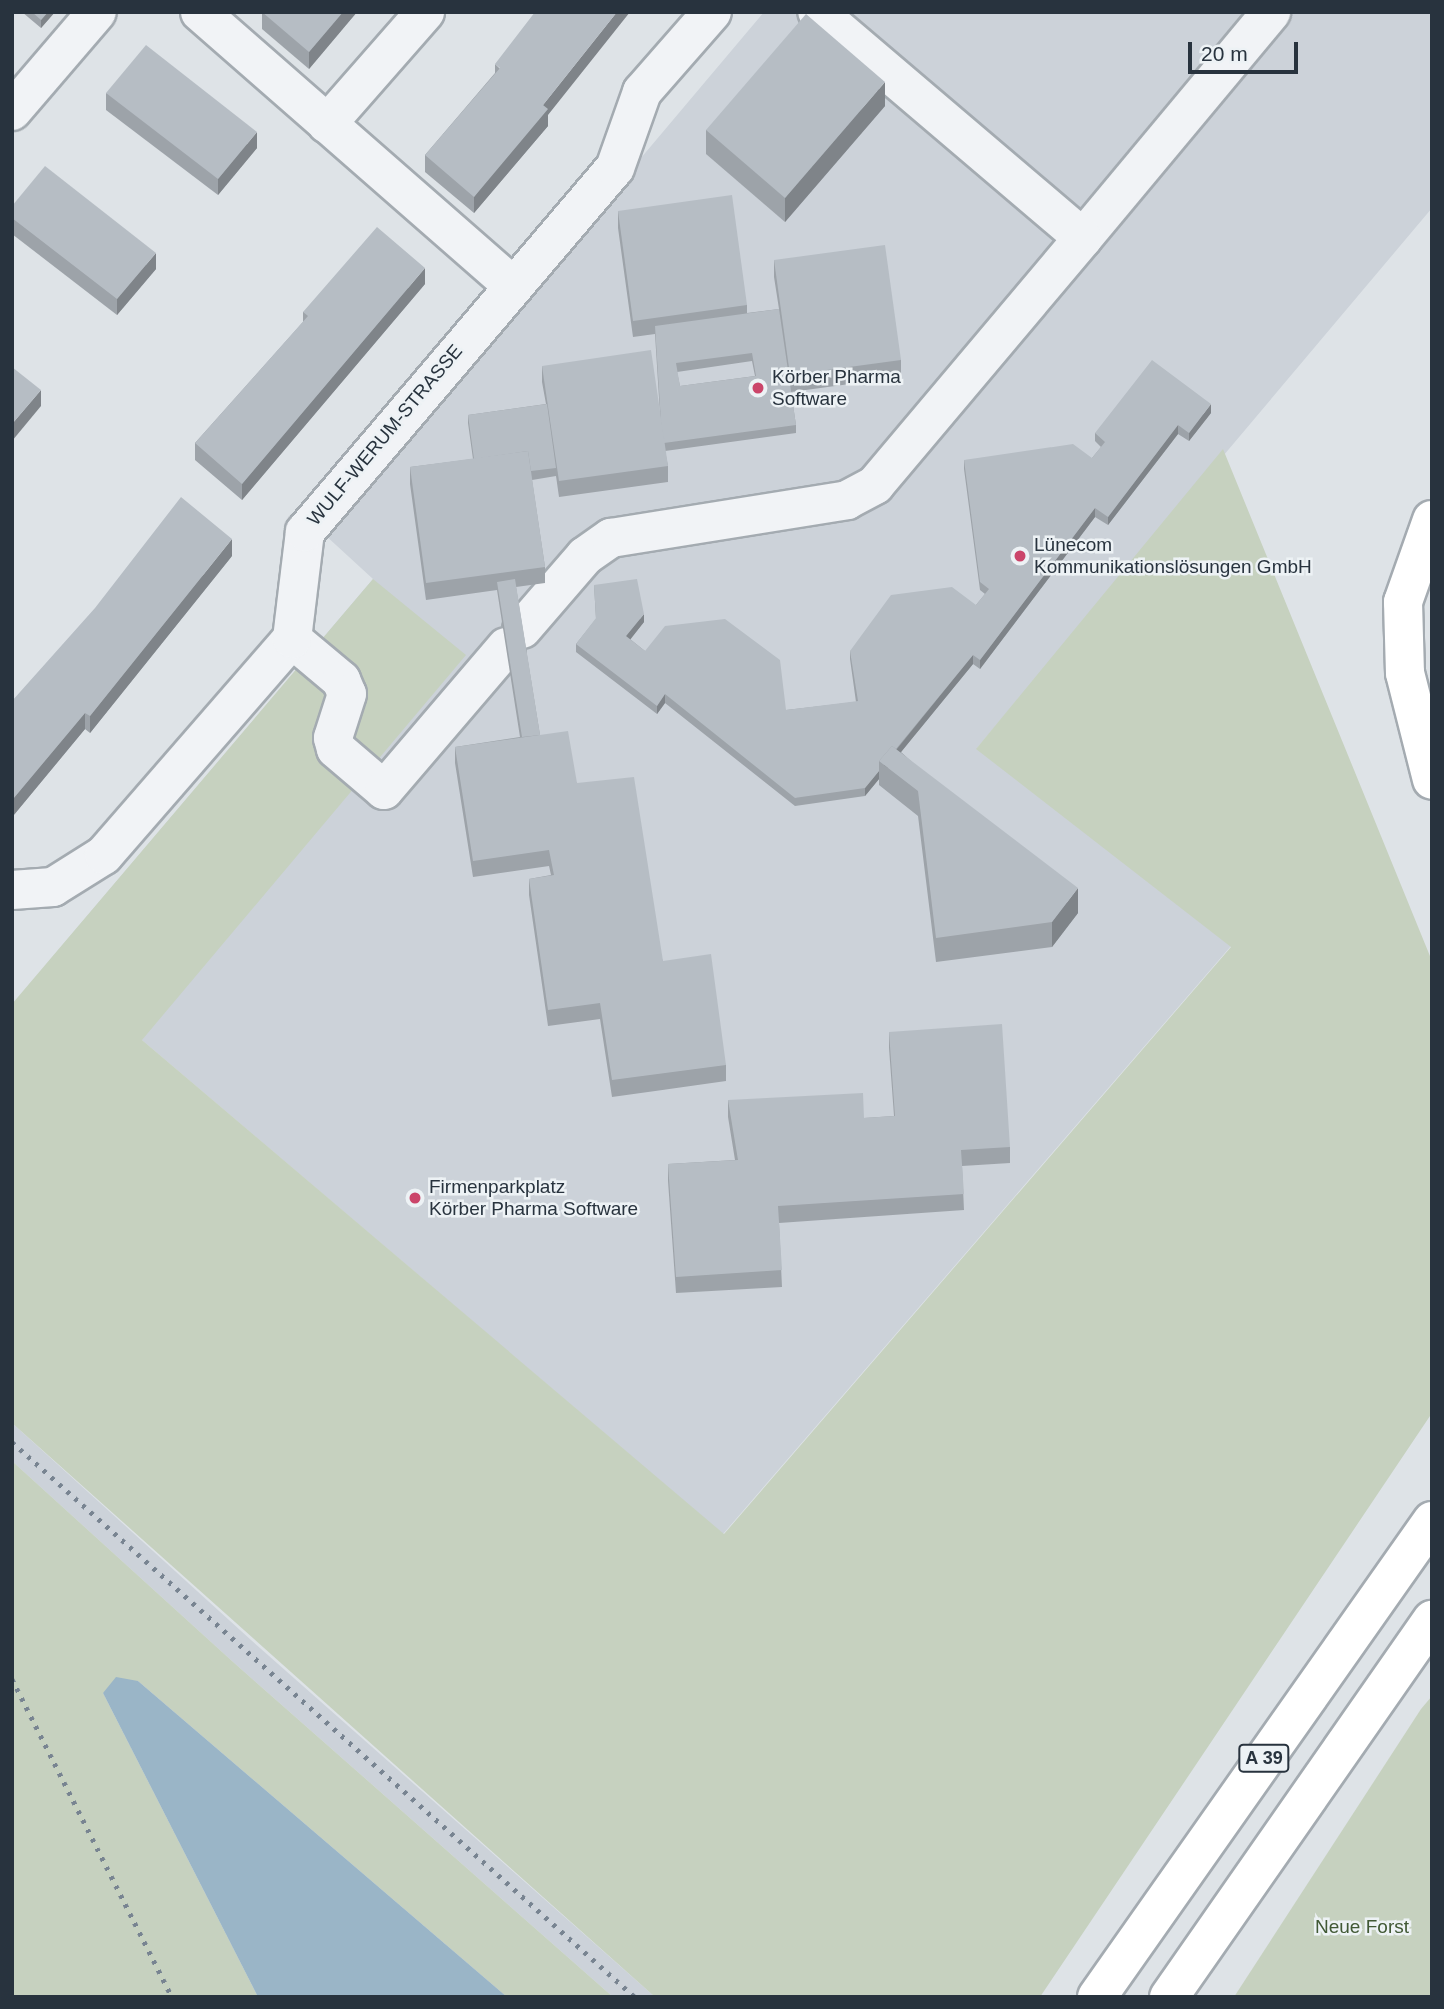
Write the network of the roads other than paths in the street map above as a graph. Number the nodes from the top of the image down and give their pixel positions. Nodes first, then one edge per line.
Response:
1 (97, 12) edge
2 (200, 12) edge
3 (425, 12) edge
4 (712, 12) edge
5 (817, 12) edge
6 (1271, 12) edge
7 (12, 111) edge
8 (327, 124) junction
9 (1083, 238) junction
10 (511, 284) junction
11 (1429, 530) edge
12 (1432, 591) edge
13 (292, 639) junction
14 (1432, 780) edge
15 (12, 890) edge
16 (1432, 1521) edge
17 (1432, 1619) edge
18 (1432, 1639) edge
19 (1387, 1685) junction
20 (1097, 1997) edge
21 (1169, 1997) edge

1 - 7 street
2 - 8 street
3 - 8 street
4 - 10 street, WULF-WERUM-STRASSE
5 - 9 street
6 - 9 street
8 - 10 street
9 - 13 street
10 - 13 street, WULF-WERUM-STRASSE
11 - 12 highway
11 - 14 highway
13 - 15 street
16 - 20 highway, A 39
17 - 19 highway, A 39
18 - 19 highway
19 - 21 highway, A 39

